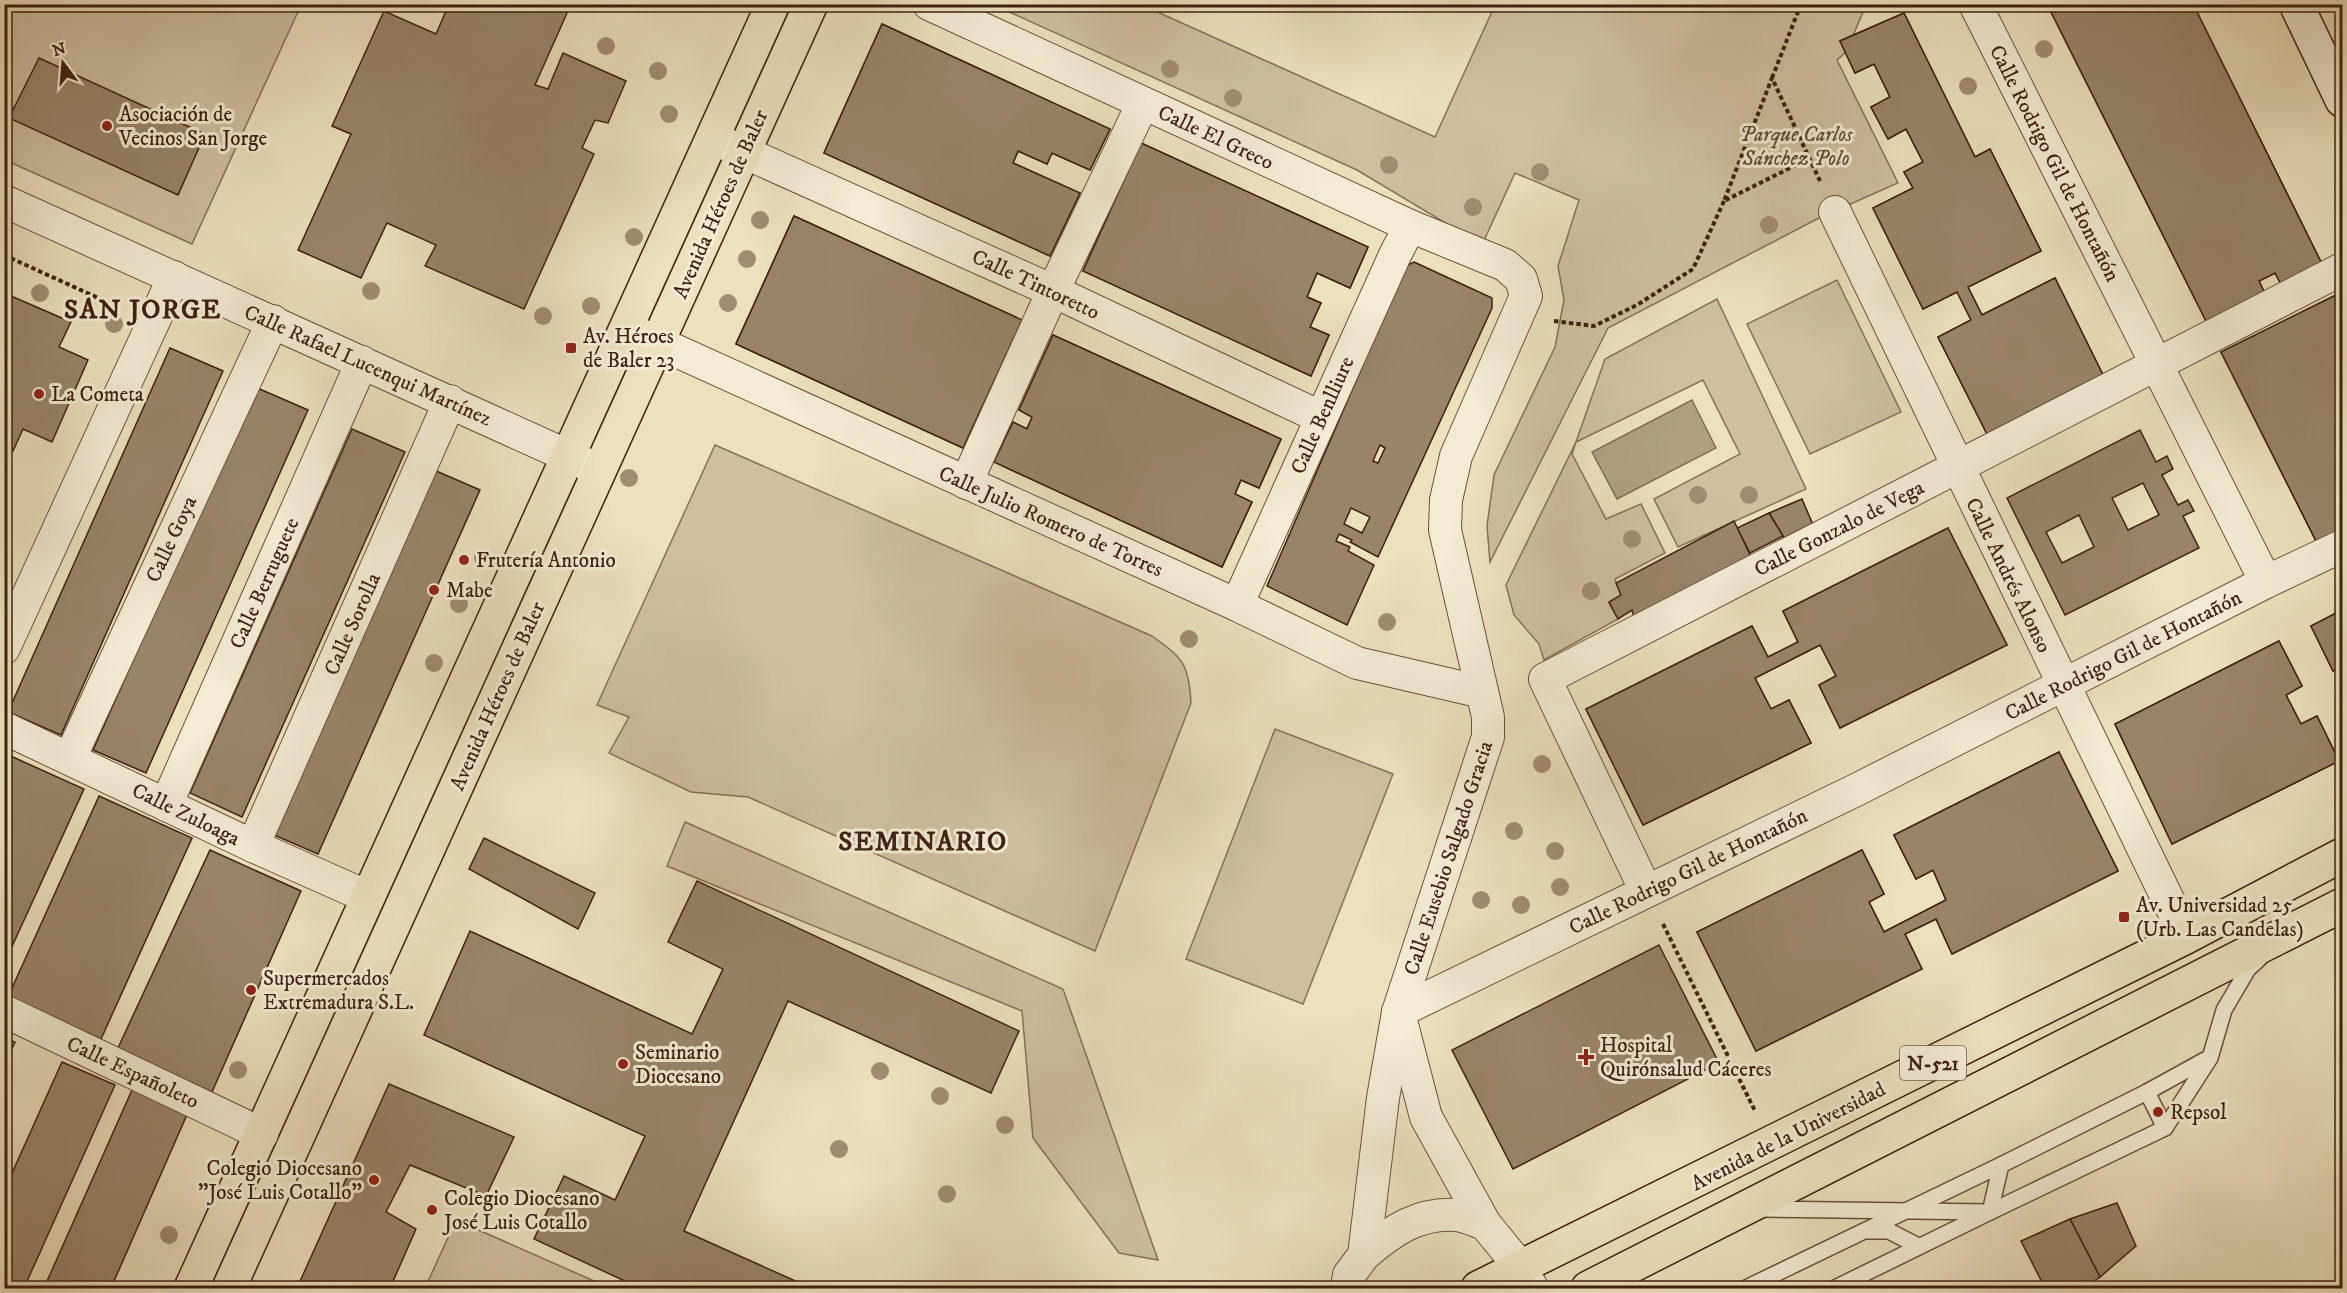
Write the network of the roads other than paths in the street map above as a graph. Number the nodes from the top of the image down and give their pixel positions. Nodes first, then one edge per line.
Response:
1 (773, 4) edge
2 (811, 4) edge
3 (929, 4) edge
4 (1975, 4) edge
5 (2296, 4) edge
6 (2343, 100) edge
7 (1143, 103) junction
8 (713, 138) junction
9 (747, 154) junction
10 (4, 201) edge
11 (1835, 212) road end
12 (1410, 226) junction
13 (1505, 265) joint
14 (2343, 268) edge
15 (174, 277) junction
16 (1053, 291) junction
17 (273, 321) junction
18 (627, 329) junction
19 (657, 343) junction
20 (362, 362) junction
21 (2157, 365) junction
22 (450, 402) junction
23 (1320, 417) junction
24 (568, 456) junction
25 (1958, 467) junction
26 (599, 471) junction
27 (966, 483) junction
28 (2343, 546) edge
29 (2266, 582) junction
30 (1237, 605) junction
31 (11, 614) edge
32 (4, 648) edge
33 (2062, 685) junction
34 (1482, 692) junction
35 (4, 728) edge
36 (70, 758) junction
37 (166, 805) junction
38 (253, 846) junction
39 (2343, 855) edge
40 (1647, 891) junction
41 (368, 897) junction
42 (2343, 905) edge
43 (2294, 929) junction
44 (2186, 937) junction
45 (4, 1011) edge
46 (1398, 1012) junction
47 (2210, 1058) junction
48 (2147, 1092) junction
49 (2164, 1128) junction
50 (262, 1134) junction
51 (2001, 1165) junction
52 (1742, 1209) junction
53 (1906, 1211) junction
54 (1990, 1212) junction
55 (1485, 1224) junction
56 (1865, 1230) junction
57 (1918, 1246) junction
58 (1364, 1255) junction
59 (1527, 1278) edge
60 (191, 1288) edge
61 (229, 1288) edge
62 (1347, 1288) edge
63 (1478, 1288) edge
64 (1588, 1288) edge
65 (1746, 1288) edge
66 (1835, 1288) edge

1 - 8 main road, Avenida Héroes de Baler
2 - 9 main road, Avenida Héroes de Baler
3 - 7 street, Calle El Greco
4 - 21 street, Calle Rodrigo Gil de Hontañón
5 - 6 main road
7 - 12 street, Calle El Greco
7 - 16 street
8 - 9 street, Calle Tintoretto
8 - 18 main road, Avenida Héroes de Baler
9 - 16 street, Calle Tintoretto
9 - 19 main road, Avenida Héroes de Baler
10 - 15 street, Calle Rafael Lucenqui Martínez
11 - 25 street, Calle Andrés Alonso
12 - 13 street, Calle El Greco
12 - 23 street, Calle Benlliure
13 - 34 street, Calle Eusebio Salgado Gracia
14 - 21 street, Calle Gonzalo de Vega
15 - 17 street, Calle Rafael Lucenqui Martínez
15 - 31 street
16 - 23 street, Calle Tintoretto
16 - 27 street
17 - 20 street, Calle Rafael Lucenqui Martínez
17 - 36 street, Calle Goya
18 - 19 street, Calle Julio Romero de Torres
18 - 24 main road, Avenida Héroes de Baler
19 - 26 main road, Avenida Héroes de Baler
19 - 27 street, Calle Julio Romero de Torres
20 - 22 street, Calle Rafael Lucenqui Martínez
20 - 37 street, Calle Berruguete
21 - 25 street, Calle Gonzalo de Vega
21 - 29 street, Calle Rodrigo Gil de Hontañón
22 - 24 street, Calle Rafael Lucenqui Martínez
22 - 38 street, Calle Sorolla
23 - 30 street, Calle Benlliure
24 - 26 street, Calle Rafael Lucenqui Martínez
24 - 41 main road, Avenida Héroes de Baler
25 - 33 street, Calle Andrés Alonso
25 - 40 street, Calle Gonzalo de Vega
26 - 61 main road, Avenida Héroes de Baler
27 - 30 street, Calle Julio Romero de Torres
28 - 29 street
29 - 33 street, Calle Rodrigo Gil de Hontañón
30 - 34 street, Calle Julio Romero de Torres
31 - 32 street
33 - 40 street, Calle Rodrigo Gil de Hontañón
33 - 44 street, Calle Andrés Alonso
34 - 46 street, Calle Eusebio Salgado Gracia
35 - 36 street, Calle Zuloaga
36 - 37 street, Calle Zuloaga
37 - 38 street, Calle Zuloaga
38 - 41 street, Calle Zuloaga
39 - 44 main road, Avenida de la Universidad / N-521
40 - 46 street, Calle Rodrigo Gil de Hontañón
41 - 50 main road, Avenida Héroes de Baler
42 - 43 main road, Avenida de la Universidad / N-521
43 - 47 lane
43 - 52 main road, Avenida de la Universidad / N-521
44 - 59 main road, Avenida de la Universidad / N-521
45 - 50 street, Calle Españoleto
46 - 55 street
46 - 58 street, Calle Eusebio Salgado Gracia
47 - 48 lane
47 - 49 lane
48 - 49 lane
48 - 51 lane
49 - 54 lane
50 - 60 main road, Avenida Héroes de Baler
51 - 53 lane
51 - 54 lane
52 - 53 lane
52 - 64 main road, Avenida de la Universidad / N-521
53 - 54 lane
53 - 56 lane
54 - 57 lane
55 - 58 street
55 - 59 street
56 - 57 lane
56 - 65 lane
57 - 66 lane
58 - 62 street, Calle Eusebio Salgado Gracia
59 - 63 main road, Avenida de la Universidad / N-521

